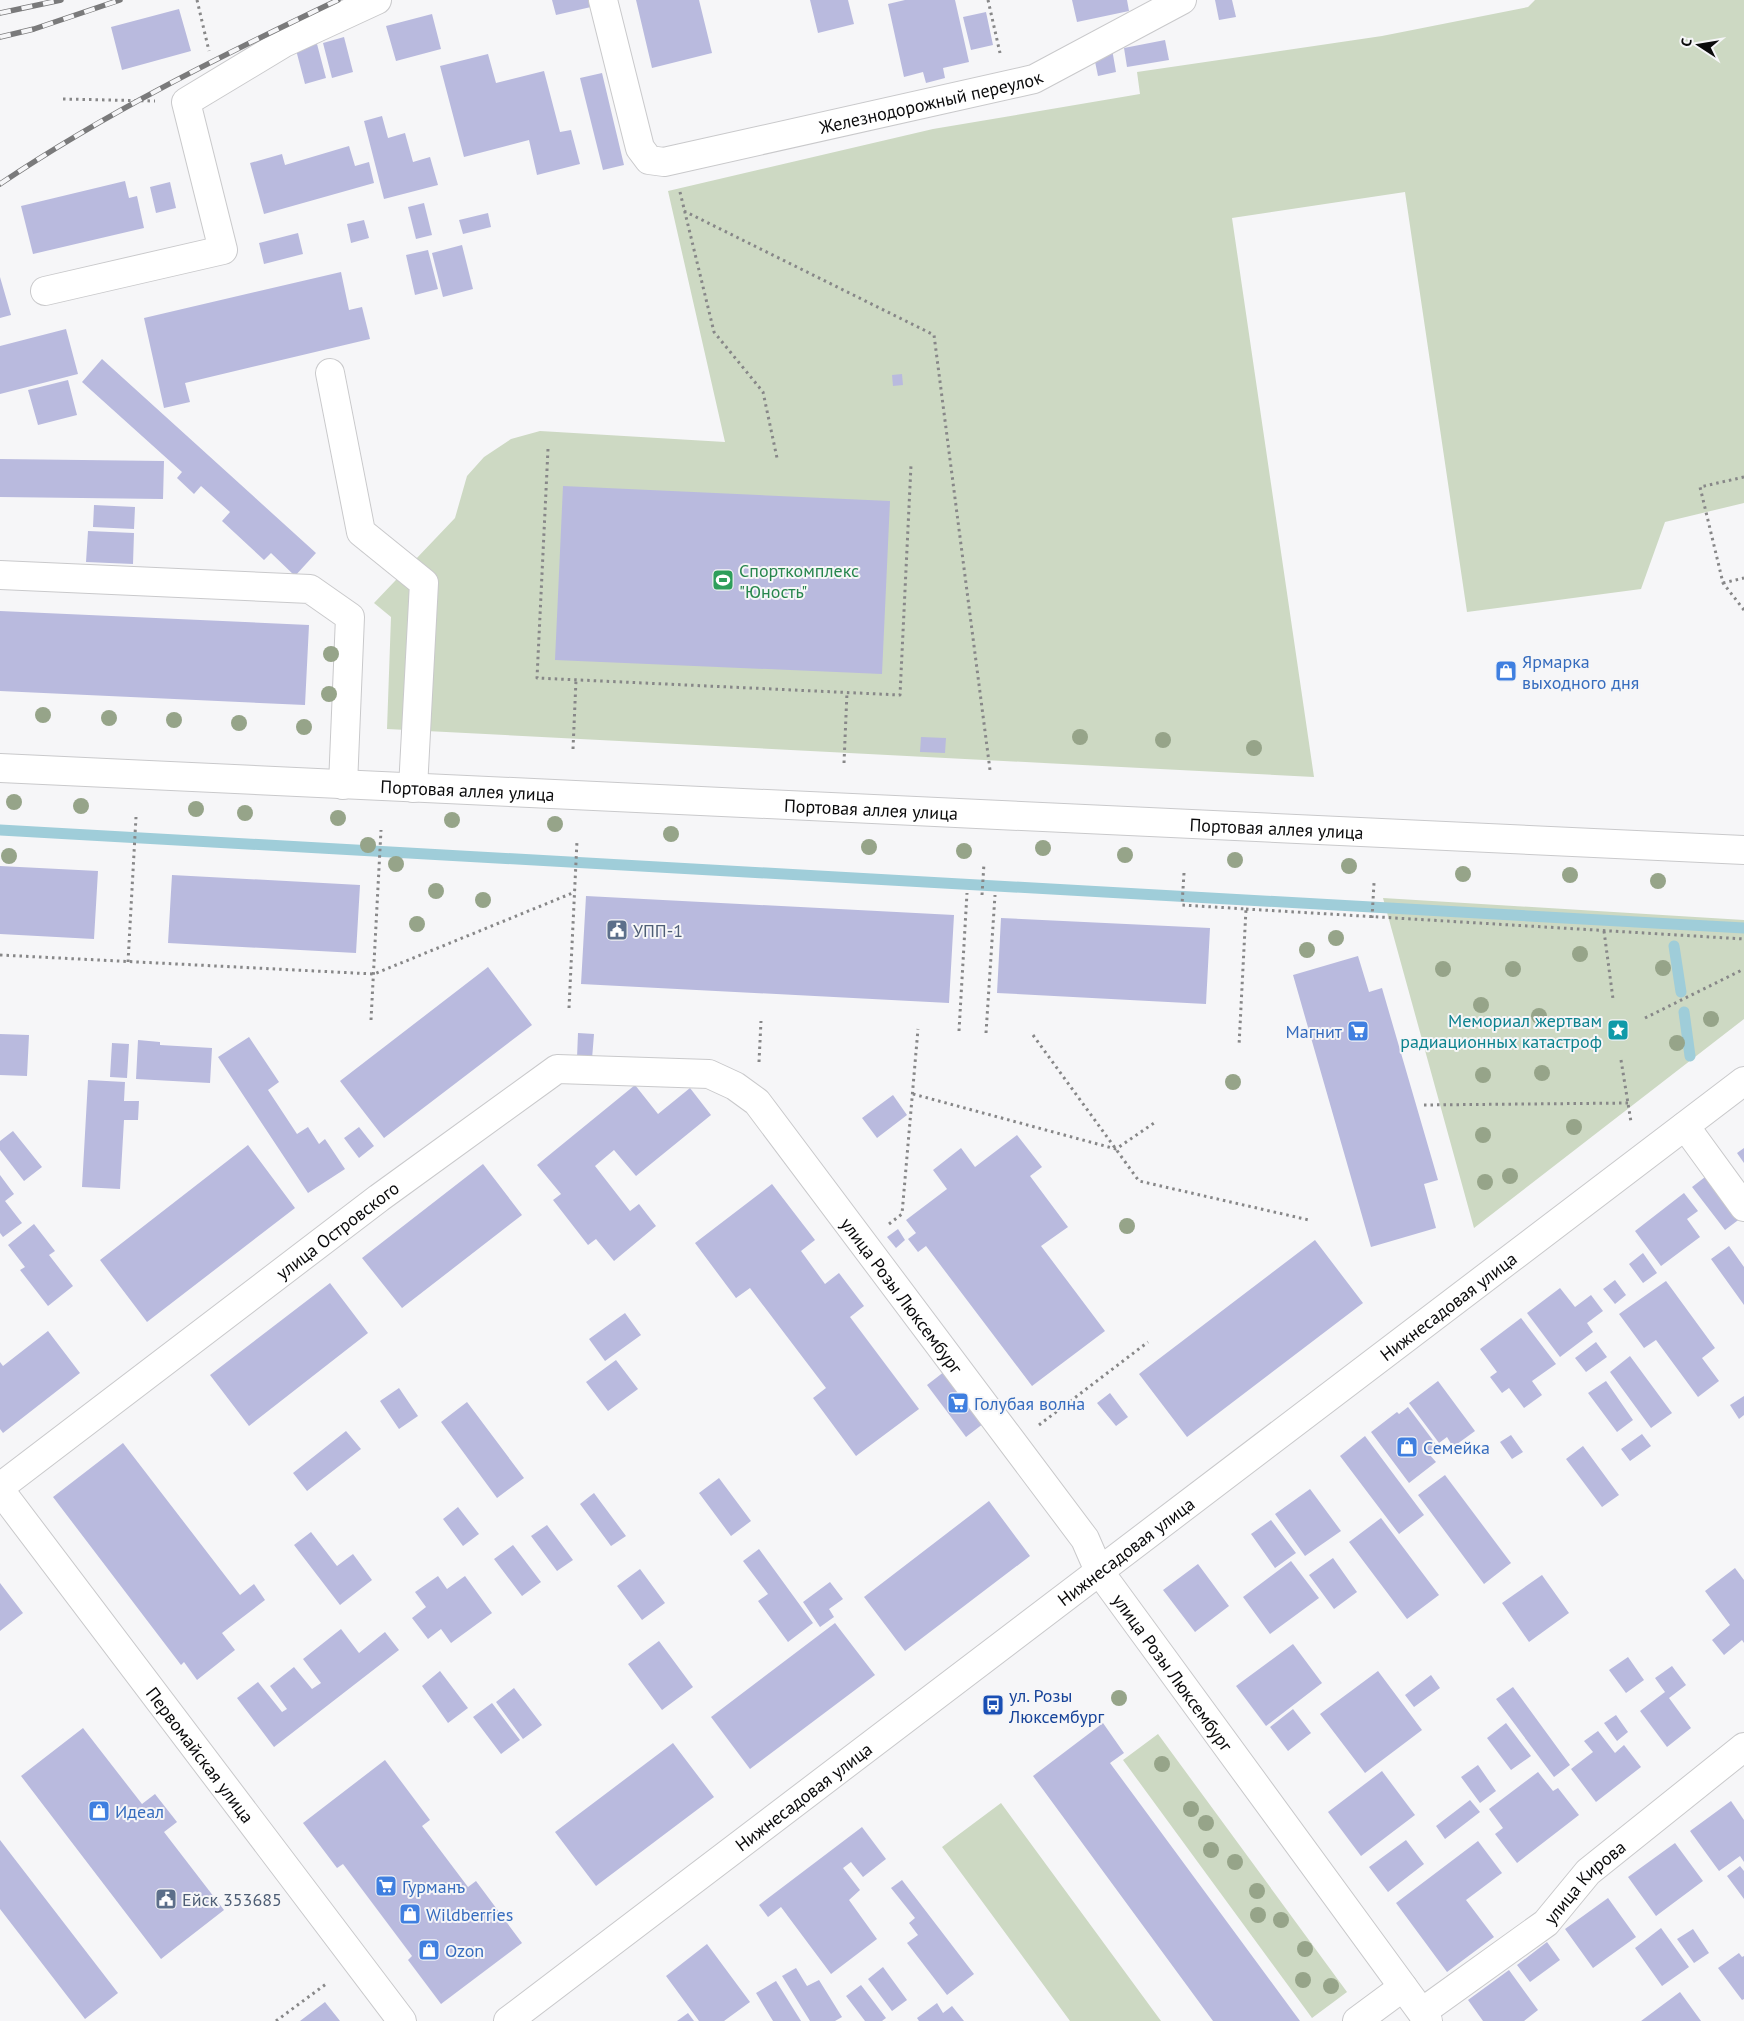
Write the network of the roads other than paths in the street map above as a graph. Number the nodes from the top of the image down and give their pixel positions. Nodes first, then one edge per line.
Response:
1 (377, 0) edge
2 (603, 0) edge
3 (1182, 0) edge
4 (44, 291) dead end
5 (330, 373) dead end
6 (0, 576) edge
7 (0, 768) edge
8 (343, 784) junction
9 (413, 788) junction
10 (1744, 850) edge
11 (709, 1074) joint
12 (1744, 1081) edge
13 (1685, 1126) junction
14 (1744, 1208) edge
15 (0, 1489) edge
16 (1099, 1571) junction
17 (1744, 1747) edge
18 (1403, 1987) junction
19 (1425, 2016) edge
20 (402, 2021) edge
21 (508, 2021) edge
22 (1357, 2021) edge

1 - 4 street
2 - 3 street, Железнодорожный переулок
5 - 9 street
6 - 8 street
7 - 8 street, Портовая аллея улица
8 - 9 street, Портовая аллея улица
9 - 10 street, Портовая аллея улица
11 - 15 street, улица Островского
11 - 16 street, улица Розы Люксембург
12 - 13 street, Нижнесадовая улица
13 - 14 street
13 - 16 street, Нижнесадовая улица
15 - 20 street, Первомайская улица
16 - 18 street, улица Розы Люксембург
16 - 21 street, Нижнесадовая улица
17 - 19 street, улица Кирова
18 - 19 street, улица Розы Люксембург
18 - 22 street

